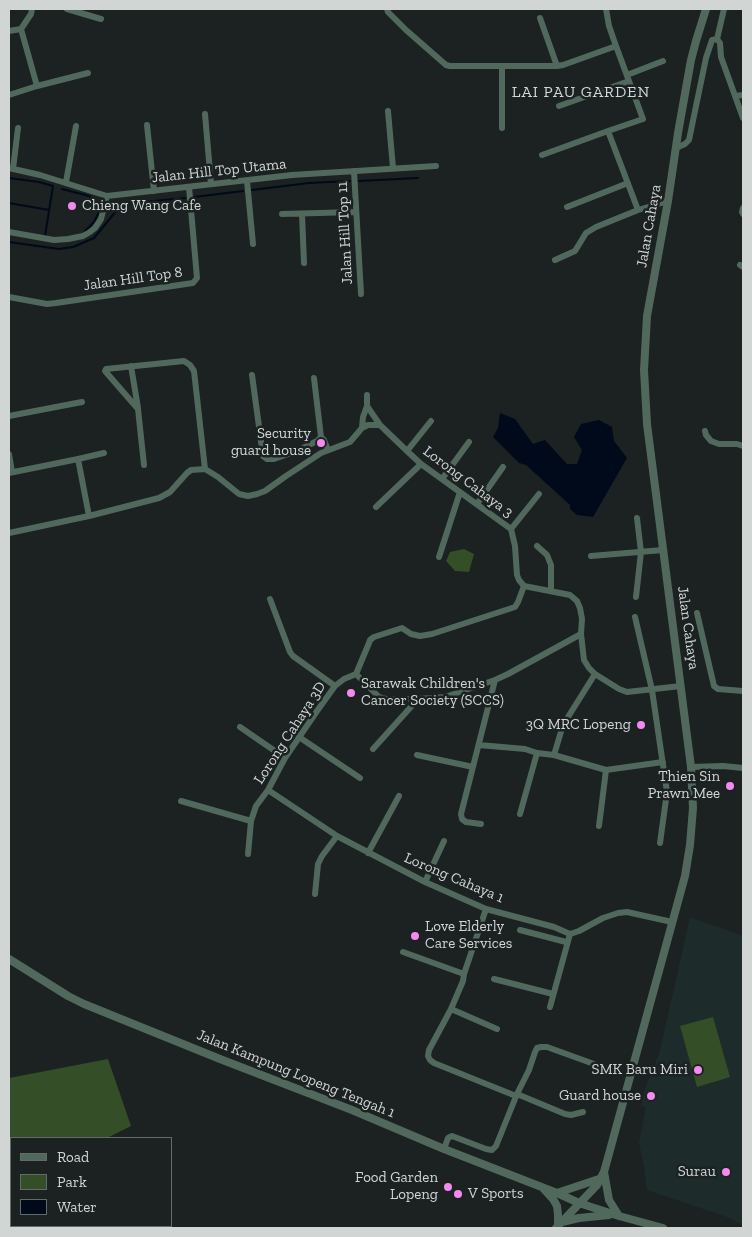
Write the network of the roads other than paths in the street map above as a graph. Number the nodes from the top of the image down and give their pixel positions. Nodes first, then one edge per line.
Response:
1 (32, 9) edge
2 (67, 9) edge
3 (386, 9) edge
4 (606, 9) edge
5 (706, 9) edge
6 (724, 9) edge
7 (540, 18) dead end
8 (101, 20) dead end
9 (21, 29) junction
10 (9, 31) edge
11 (717, 39) junction
12 (616, 46) junction
13 (663, 61) dead end
14 (502, 66) junction
15 (557, 66) junction
16 (88, 72) dead end
17 (628, 78) junction
18 (37, 86) junction
19 (9, 95) edge
20 (743, 95) edge
21 (735, 96) junction
22 (558, 106) dead end
23 (388, 111) dead end
24 (205, 114) dead end
25 (743, 118) edge
26 (147, 125) dead end
27 (76, 126) dead end
28 (18, 128) dead end
29 (502, 128) dead end
30 (608, 132) junction
31 (676, 148) junction
32 (542, 155) dead end
33 (436, 166) dead end
34 (11, 168) edge
35 (393, 168) junction
36 (354, 171) junction
37 (247, 181) junction
38 (66, 182) junction
39 (628, 183) junction
40 (211, 184) junction
41 (189, 187) junction
42 (154, 190) junction
43 (107, 196) junction
44 (668, 201) junction
45 (567, 207) dead end
46 (743, 208) edge
47 (638, 210) junction
48 (356, 212) junction
49 (282, 214) dead end
50 (302, 214) junction
51 (743, 214) edge
52 (9, 232) edge
53 (253, 244) dead end
54 (555, 260) dead end
55 (304, 263) dead end
56 (361, 294) dead end
57 (9, 297) edge
58 (131, 366) junction
59 (252, 375) dead end
60 (314, 378) dead end
61 (367, 395) dead end
62 (82, 402) dead end
63 (367, 406) junction
64 (138, 409) junction
65 (9, 416) edge
66 (431, 421) dead end
67 (380, 425) junction
68 (362, 428) junction
69 (705, 431) dead end
70 (319, 439) junction
71 (470, 442) dead end
72 (743, 446) edge
73 (325, 451) junction
74 (407, 451) junction
75 (104, 453) dead end
76 (9, 454) edge
77 (78, 459) junction
78 (421, 464) junction
79 (144, 465) dead end
80 (503, 467) dead end
81 (205, 469) junction
82 (11, 473) edge
83 (442, 478) junction
84 (460, 492) junction
85 (538, 494) dead end
86 (477, 504) junction
87 (376, 507) dead end
88 (89, 516) junction
89 (637, 518) dead end
90 (511, 529) junction
91 (9, 533) edge
92 (537, 546) dead end
93 (663, 550) junction
94 (641, 552) junction
95 (591, 556) dead end
96 (439, 557) dead end
97 (524, 586) junction
98 (551, 591) junction
99 (636, 597) dead end
100 (270, 599) dead end
101 (697, 613) dead end
102 (635, 617) dead end
103 (581, 634) junction
104 (356, 674) junction
105 (595, 674) junction
106 (495, 680) junction
107 (335, 686) junction
108 (682, 686) junction
109 (652, 690) junction
110 (743, 691) edge
111 (418, 699) junction
112 (240, 727) dead end
113 (299, 737) junction
114 (479, 745) junction
115 (373, 749) dead end
116 (537, 753) junction
117 (417, 755) dead end
118 (554, 755) junction
119 (285, 758) junction
120 (664, 762) junction
121 (472, 767) junction
122 (691, 767) junction
123 (743, 768) edge
124 (606, 770) junction
125 (360, 778) dead end
126 (268, 790) junction
127 (399, 796) dead end
128 (181, 801) dead end
129 (520, 814) dead end
130 (251, 821) junction
131 (481, 824) dead end
132 (599, 826) dead end
133 (337, 836) junction
134 (444, 841) dead end
135 (660, 843) dead end
136 (368, 853) junction
137 (248, 854) dead end
138 (425, 882) junction
139 (315, 894) dead end
140 (486, 909) junction
141 (672, 922) junction
142 (520, 930) dead end
143 (570, 934) junction
144 (566, 942) junction
145 (403, 952) dead end
146 (9, 959) edge
147 (464, 974) junction
148 (494, 979) dead end
149 (553, 994) junction
150 (550, 1007) dead end
151 (451, 1009) junction
152 (497, 1029) dead end
153 (594, 1064) dead end
154 (517, 1095) junction
155 (583, 1112) dead end
156 (444, 1149) junction
157 (603, 1175) junction
158 (542, 1187) junction
159 (557, 1193) junction
160 (580, 1203) junction
161 (616, 1216) junction
162 (559, 1226) edge
163 (663, 1228) edge

1 - 9 street
2 - 8 street
3 - 14 street
4 - 12 street
5 - 31 street, Jalan Cahaya
6 - 11 street
7 - 15 street
9 - 10 street
9 - 18 street
11 - 21 street
11 - 31 street
12 - 15 street
12 - 17 street
13 - 17 street
14 - 15 street
14 - 29 street
16 - 18 street
17 - 22 street
17 - 30 street
18 - 19 street
20 - 21 street
21 - 25 street
23 - 35 street
24 - 40 street
26 - 42 street
27 - 38 street
28 - 34 street
30 - 32 street
30 - 39 street
31 - 44 street, Jalan Cahaya
33 - 35 street, Jalan Hill Top Utama
34 - 38 street, Jalan Hill Top Utama
35 - 36 street, Jalan Hill Top Utama
36 - 37 street, Jalan Hill Top Utama
36 - 48 street, Jalan Hill Top 11
37 - 40 street, Jalan Hill Top Utama
37 - 53 street
38 - 43 street, Jalan Hill Top Utama
39 - 45 street
39 - 47 street
40 - 41 street, Jalan Hill Top Utama
41 - 42 street, Jalan Hill Top Utama
41 - 57 street, Jalan Hill Top 8
42 - 43 street, Jalan Hill Top Utama
43 - 52 street
44 - 47 street
44 - 93 street, Jalan Cahaya
46 - 51 street
47 - 54 street
48 - 50 street
48 - 56 street, Jalan Hill Top 11
49 - 50 street
50 - 55 street
58 - 64 street
58 - 64 street
58 - 81 street
59 - 70 street
60 - 70 street
61 - 63 street
62 - 65 street
63 - 67 street, Lorong Cahaya 3
63 - 68 street
64 - 79 street
66 - 74 street
67 - 68 street
67 - 74 street, Lorong Cahaya 3
68 - 73 street
69 - 72 street
70 - 73 street
71 - 83 street
73 - 81 street
74 - 78 street, Lorong Cahaya 3
75 - 77 street
76 - 82 street
77 - 82 street
77 - 88 street
78 - 83 street, Lorong Cahaya 3
78 - 87 street
80 - 86 street
81 - 88 street
83 - 84 street, Lorong Cahaya 3
84 - 86 street, Lorong Cahaya 3
84 - 96 street
85 - 90 street
86 - 90 street, Lorong Cahaya 3
88 - 91 street
89 - 94 street
90 - 97 street, Lorong Cahaya 3
92 - 98 street
93 - 94 street
93 - 108 street, Jalan Cahaya
94 - 95 street
94 - 99 street
97 - 98 street
97 - 104 street
98 - 103 street
100 - 107 street
101 - 110 street
102 - 109 street
103 - 105 street
103 - 106 street
104 - 107 street, Lorong Cahaya 3D
104 - 111 street
105 - 109 street
105 - 118 street
106 - 111 street
106 - 114 street
107 - 113 street, Lorong Cahaya 3D
108 - 109 street
108 - 122 street, Jalan Cahaya
109 - 120 street
111 - 115 street
112 - 119 street
113 - 119 street, Lorong Cahaya 3D
113 - 125 street
114 - 116 street
114 - 121 street
116 - 118 street
116 - 129 street
117 - 121 street
118 - 124 street
119 - 126 street, Lorong Cahaya 3D
120 - 124 street
120 - 135 street
121 - 131 street
122 - 123 street
122 - 141 street, Jalan Cahaya
124 - 132 street
126 - 130 street, Lorong Cahaya 3D
126 - 133 street, Lorong Cahaya 1
127 - 136 street
128 - 130 street
130 - 137 street, Lorong Cahaya 3D
133 - 136 street, Lorong Cahaya 1
133 - 139 street
134 - 138 street
136 - 138 street, Lorong Cahaya 1
138 - 140 street, Lorong Cahaya 1
140 - 143 street, Lorong Cahaya 1
140 - 147 street
141 - 143 street
141 - 157 street, Jalan Cahaya
142 - 144 street
143 - 144 street
144 - 149 street
145 - 147 street
146 - 156 street, Jalan Kampung Lopeng Tengah 1
147 - 151 street
148 - 149 street
149 - 150 street
151 - 152 street
151 - 154 street
153 - 154 street
154 - 155 street
154 - 156 street
156 - 158 street, Jalan Kampung Lopeng Tengah 1
157 - 159 street
157 - 160 street, Jalan Cahaya
157 - 161 street
158 - 159 street, Jalan Kampung Lopeng Tengah 1
158 - 162 street
159 - 160 street, Jalan Kampung Lopeng Tengah 1
160 - 161 street, Jalan Kampung Lopeng Tengah 1
160 - 162 street, Jalan Cahaya
161 - 162 street
161 - 163 street, Jalan Kampung Lopeng Tengah 1

